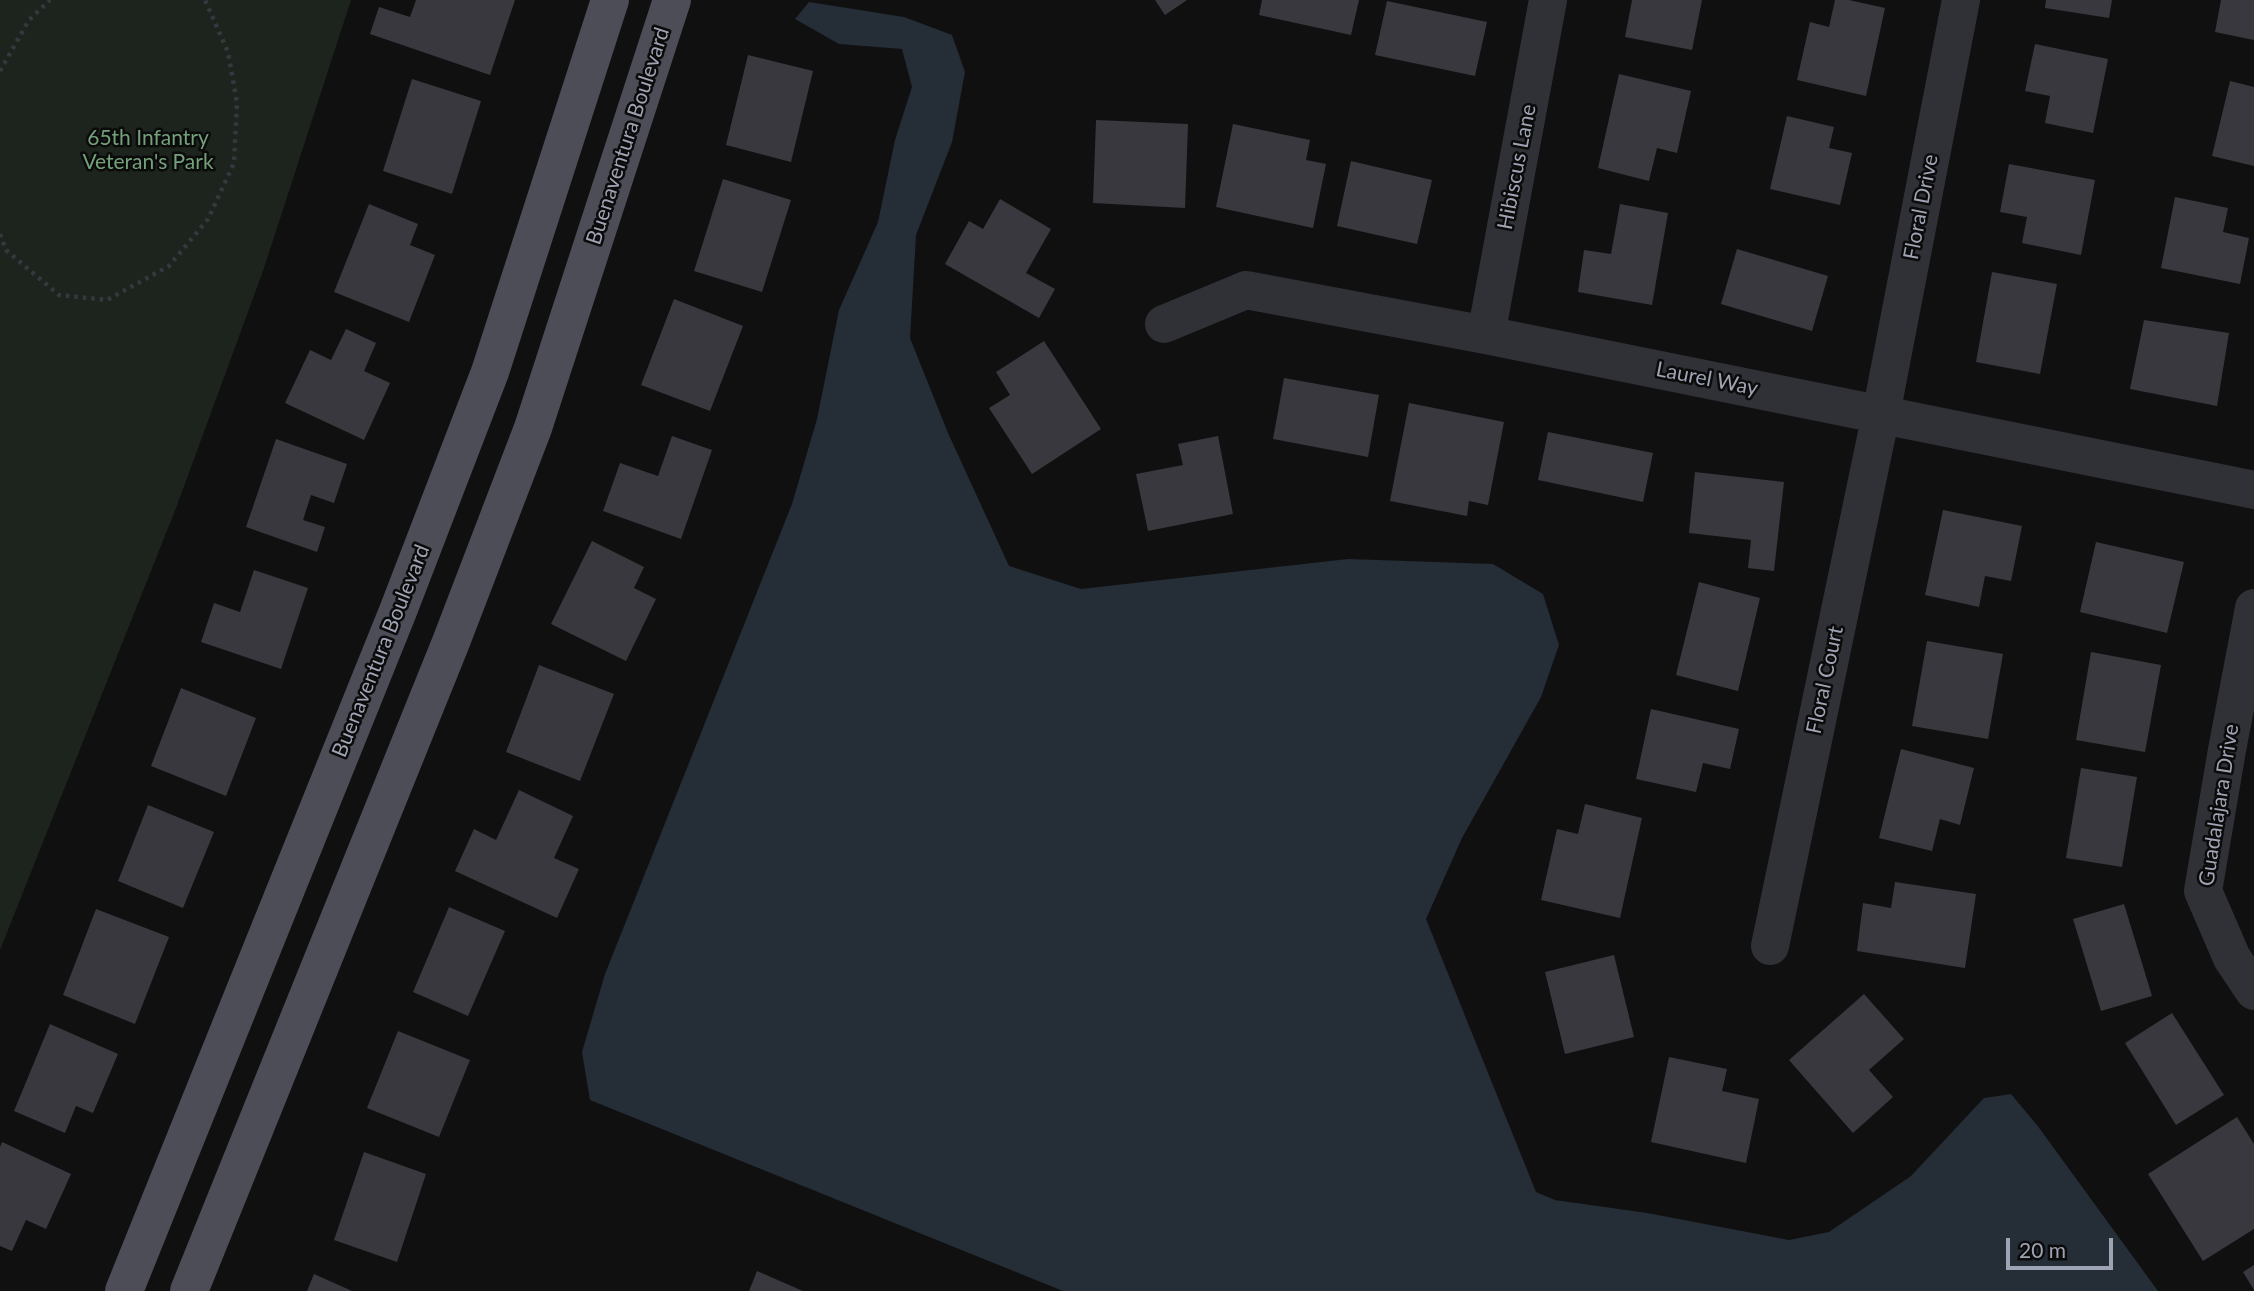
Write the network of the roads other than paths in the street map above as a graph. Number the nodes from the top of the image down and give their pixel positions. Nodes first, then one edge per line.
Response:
1 (610, 0) edge
2 (672, 0) edge
3 (1548, 0) edge
4 (1961, 0) edge
5 (1164, 324) dead end
6 (1486, 335) junction
7 (1881, 414) junction
8 (2254, 490) edge
9 (2254, 608) edge
10 (1770, 946) dead end
11 (2254, 991) edge
12 (124, 1291) edge
13 (189, 1291) edge

1 - 12 main road, Buenaventura Boulevard
2 - 13 main road, Buenaventura Boulevard
3 - 6 street, Hibiscus Lane
4 - 7 street, Floral Drive
5 - 6 street, Laurel Way
6 - 7 street, Laurel Way
7 - 8 street, Laurel Way
7 - 10 street, Floral Court
9 - 11 street, Guadalajara Drive

